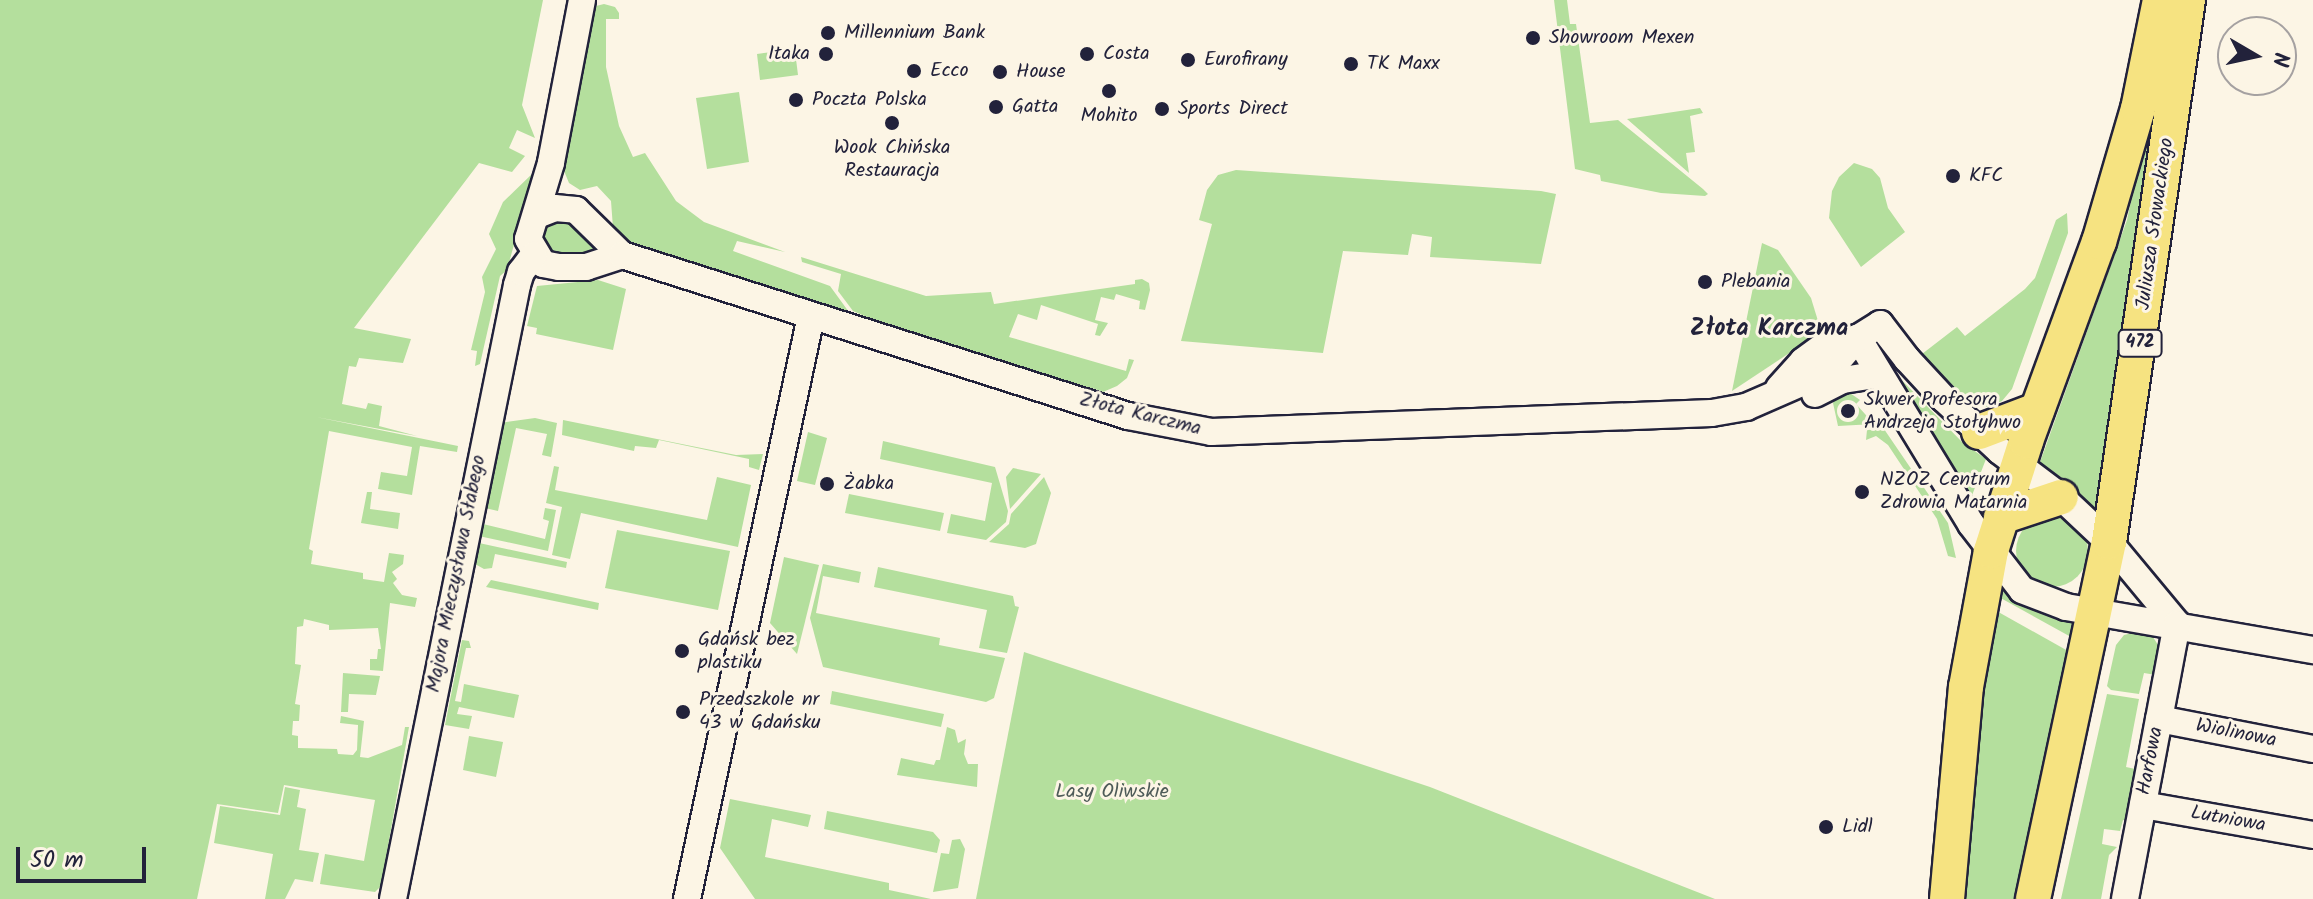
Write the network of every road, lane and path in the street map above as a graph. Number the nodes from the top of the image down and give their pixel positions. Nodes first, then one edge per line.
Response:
1 (582, 0) edge
2 (2160, 0) edge
3 (2188, 0) edge
4 (551, 163) junction
5 (576, 210) junction
6 (537, 215) junction
7 (534, 255) junction
8 (622, 255) junction
9 (811, 316) junction
10 (1858, 338) junction
11 (1879, 374) junction
12 (1773, 396) junction
13 (2037, 410) junction
14 (1979, 432) junction
15 (2018, 465) junction
16 (2061, 497) junction
17 (2001, 517) junction
18 (2109, 542) junction
19 (1991, 551) junction
20 (2096, 612) junction
21 (2177, 624) junction
22 (2313, 650) edge
23 (2159, 719) junction
24 (2313, 749) edge
25 (2143, 805) junction
26 (2313, 835) edge
27 (393, 899) edge
28 (687, 899) edge
29 (1947, 899) edge
30 (2033, 899) edge
31 (2125, 899) edge

1 - 4 street
2 - 13 main road, Juliusza Słowackiego
3 - 18 main road, Juliusza Słowackiego / 472
4 - 5 street
4 - 6 street
5 - 6 street
5 - 8 street, Złota Karczma
6 - 7 street
7 - 8 street
7 - 27 street, Majora Mieczysława Słabego
8 - 9 street, Złota Karczma
9 - 12 street, Złota Karczma
9 - 28 street
10 - 11 street
10 - 12 street
10 - 14 street
11 - 12 street, Złota Karczma
11 - 19 street
13 - 14 main road
13 - 15 main road, Juliusza Słowackiego
14 - 15 street
15 - 16 street
15 - 17 main road, Juliusza Słowackiego
16 - 17 main road
16 - 18 street
17 - 19 main road
18 - 20 main road, 472
18 - 21 street
19 - 20 street
19 - 29 main road
20 - 21 street
20 - 30 main road, 472
21 - 22 street
21 - 23 street, Harfowa
23 - 24 street, Wiolinowa
23 - 25 street, Harfowa
25 - 26 street, Lutniowa
25 - 31 street, Harfowa

